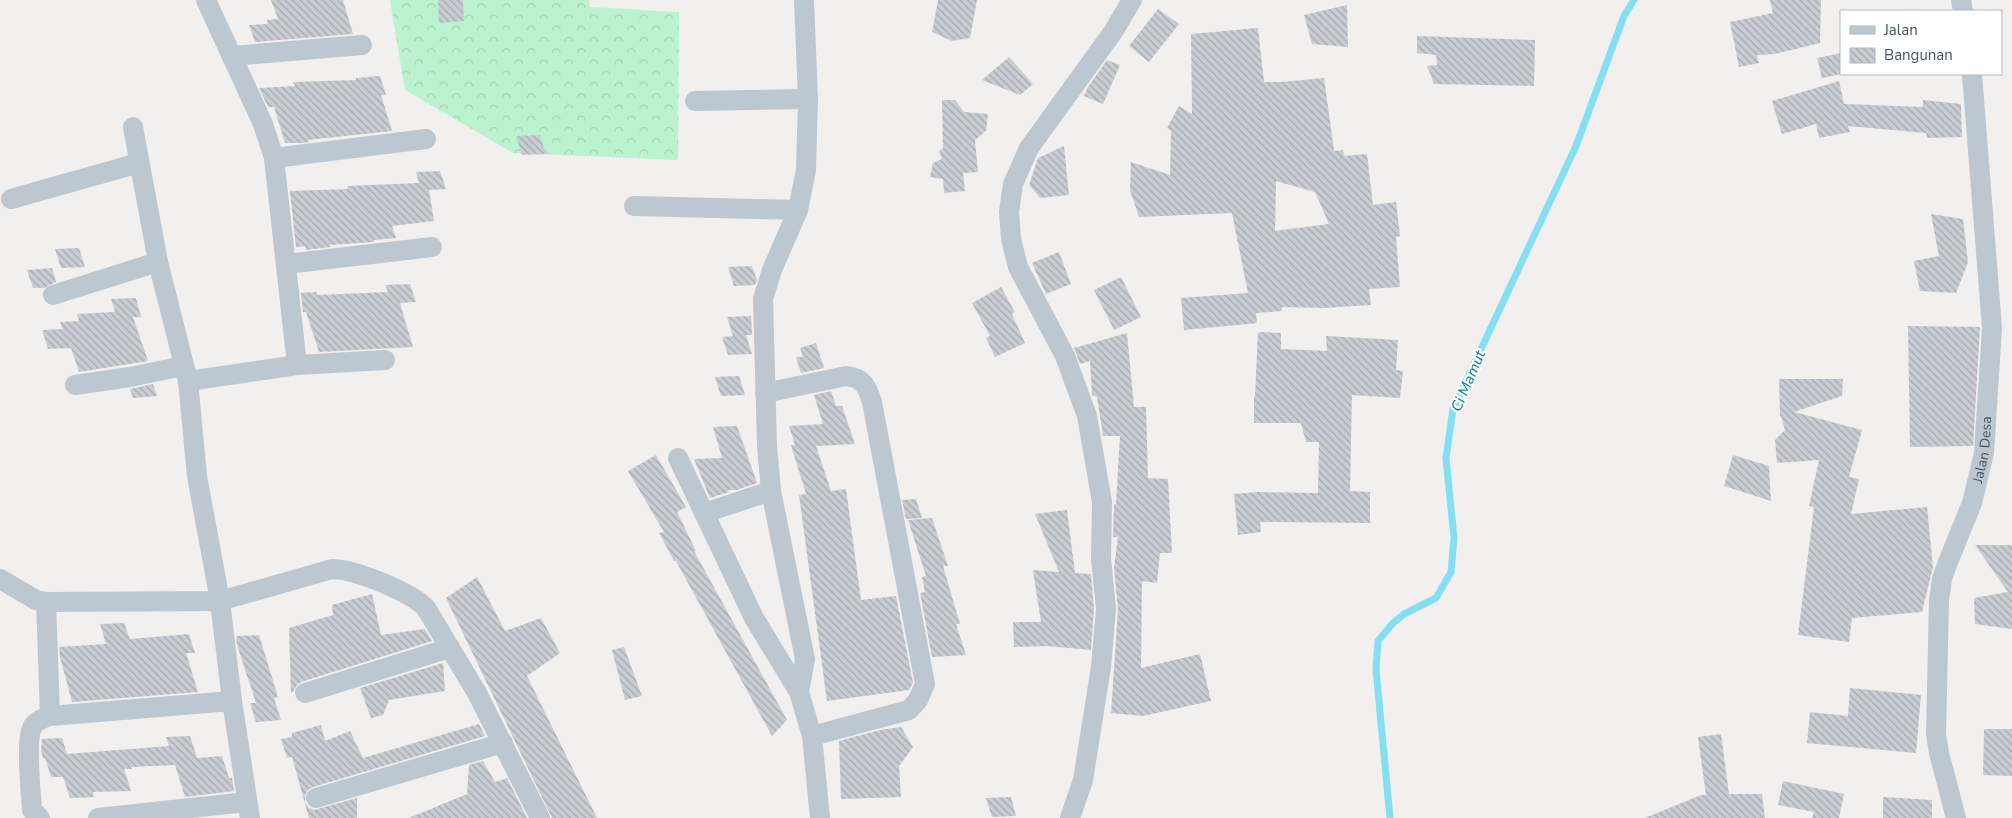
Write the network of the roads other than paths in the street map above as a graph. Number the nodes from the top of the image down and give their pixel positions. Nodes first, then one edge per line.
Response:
1 (206, 0) edge
2 (804, 0) edge
3 (1132, 0) edge
4 (362, 45) dead end
5 (232, 56) junction
6 (1972, 75) edge
7 (808, 99) junction
8 (695, 101) dead end
9 (132, 127) dead end
10 (426, 139) dead end
11 (274, 158) junction
12 (139, 163) junction
13 (11, 199) dead end
14 (634, 206) dead end
15 (798, 210) junction
16 (432, 247) dead end
17 (158, 262) junction
18 (286, 264) junction
19 (53, 295) dead end
20 (385, 360) dead end
21 (297, 365) junction
22 (186, 373) junction
23 (75, 384) dead end
24 (765, 393) junction
25 (678, 458) dead end
26 (772, 491) junction
27 (704, 513) junction
28 (0, 580) edge
29 (220, 601) junction
30 (46, 602) junction
31 (450, 648) junction
32 (798, 692) junction
33 (305, 693) dead end
34 (232, 701) junction
35 (50, 716) junction
36 (812, 736) junction
37 (502, 743) junction
38 (316, 798) dead end
39 (248, 810) edge
40 (40, 818) edge
41 (98, 818) edge
42 (540, 818) edge
43 (820, 818) edge
44 (1070, 818) edge
45 (1956, 818) edge

1 - 5 street
2 - 7 street
3 - 44 street
4 - 5 street
5 - 11 street
6 - 45 street, Jalan Desa
7 - 8 street
7 - 15 street
9 - 12 street
10 - 11 street
11 - 18 street
12 - 13 street
12 - 17 street
14 - 15 street
15 - 24 street
16 - 18 street
17 - 19 street
17 - 22 street
18 - 21 street
20 - 21 street
21 - 22 street
22 - 23 street
22 - 29 street
24 - 26 street
24 - 36 street
25 - 27 street
26 - 27 street
26 - 32 street
27 - 32 street
28 - 30 street
29 - 30 street
29 - 31 street
29 - 34 street
30 - 35 street
31 - 33 street
31 - 37 street
32 - 36 street
34 - 35 street
34 - 39 street
35 - 40 street
36 - 43 street
37 - 38 street
37 - 42 street
39 - 41 street

